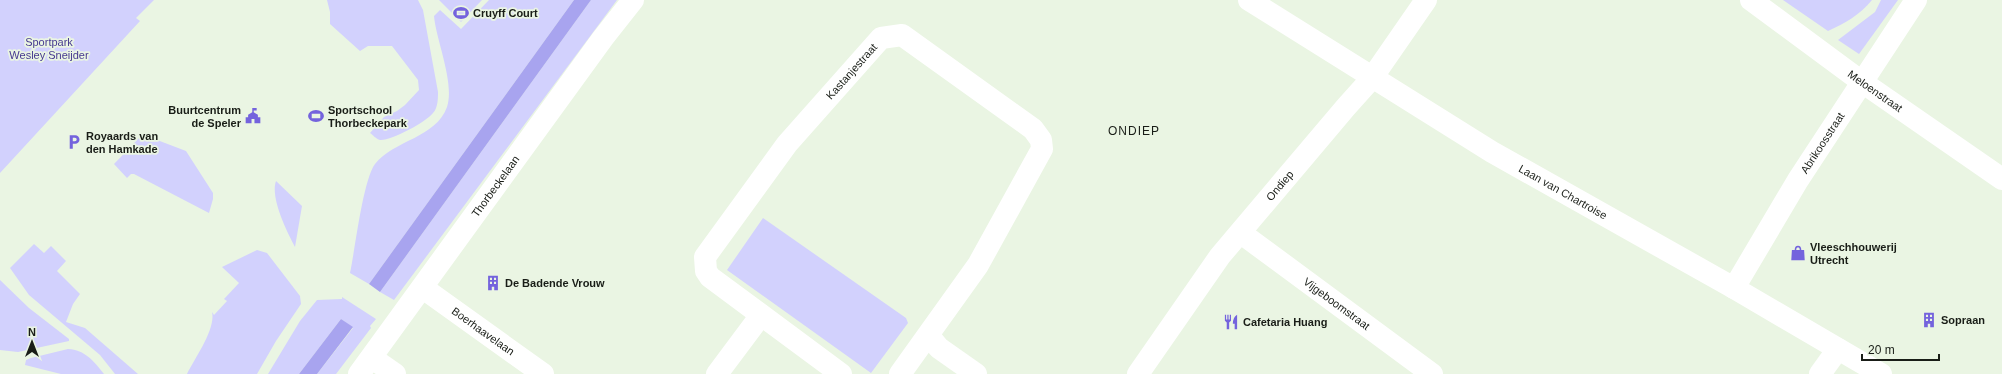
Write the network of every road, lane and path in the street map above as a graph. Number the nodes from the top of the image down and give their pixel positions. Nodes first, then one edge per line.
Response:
1 (633, 0) edge
2 (1249, 0) edge
3 (1426, 0) edge
4 (1751, 0) edge
5 (1916, 0) edge
6 (1372, 78) junction
7 (1862, 82) junction
8 (2002, 179) edge
9 (1241, 232) junction
10 (423, 288) junction
11 (1734, 288) junction
12 (761, 314) junction
13 (929, 336) junction
14 (1838, 349) junction
15 (366, 366) edge
16 (395, 374) edge
17 (543, 374) edge
18 (717, 374) edge
19 (841, 374) edge
20 (900, 374) edge
21 (976, 374) edge
22 (1138, 374) edge
23 (1432, 374) edge
24 (1820, 374) edge
25 (1881, 374) edge

1 - 10 street, Thorbeckelaan
2 - 6 street, Laan van Chartroise
3 - 6 street, Ondiep
4 - 7 street, Meloenstraat
5 - 7 street, Abrikoosstraat
6 - 9 street, Ondiep
6 - 11 street, Laan van Chartroise
7 - 8 street, Meloenstraat
7 - 11 street, Abrikoosstraat
9 - 22 street, Ondiep
9 - 23 street, Vijgeboomstraat
10 - 15 street, Thorbeckelaan
10 - 17 street, Boerhaavelaan
11 - 14 street, Laan van Chartroise
12 - 13 street, Kastanjestraat
12 - 18 street
12 - 19 street, Kastanjestraat
13 - 20 street, Kastanjestraat
13 - 21 street
14 - 24 street
14 - 25 street, Laan van Chartroise
15 - 16 street

